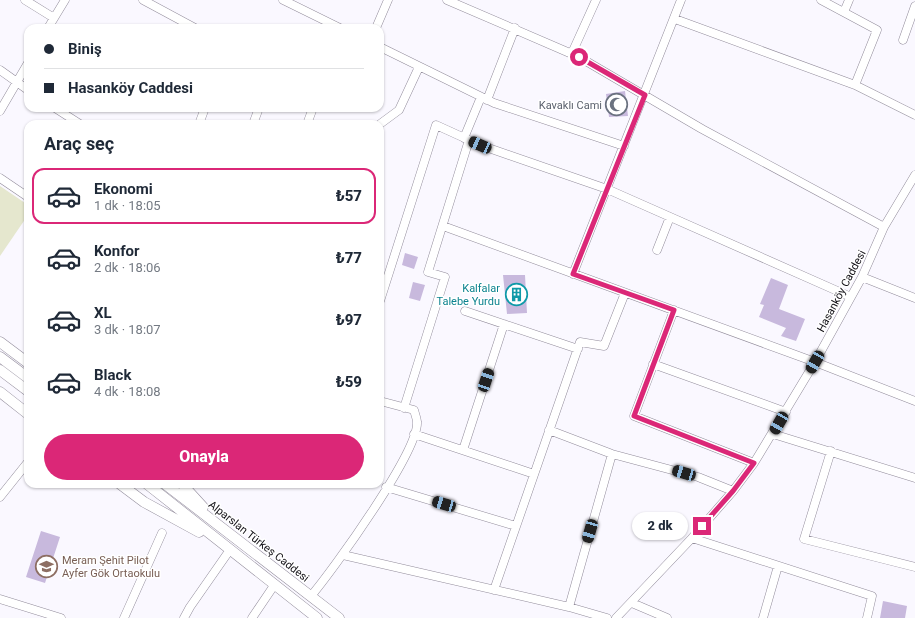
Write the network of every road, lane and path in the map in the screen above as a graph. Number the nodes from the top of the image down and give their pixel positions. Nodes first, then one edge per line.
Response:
1 (25, 0) edge
2 (65, 0) edge
3 (143, 0) edge
4 (283, 0) edge
5 (388, 0) edge
6 (447, 0) edge
7 (596, 0) edge
8 (681, 0) edge
9 (821, 0) edge
10 (849, 0) edge
11 (915, 6) edge
12 (844, 12) junction
13 (54, 18) junction
14 (675, 19) junction
15 (50, 24) edge
16 (188, 24) edge
17 (332, 24) edge
18 (378, 24) edge
19 (515, 28) junction
20 (903, 40) dead end
21 (384, 50) edge
22 (572, 53) junction
23 (419, 67) junction
24 (0, 70) edge
25 (24, 70) edge
26 (17, 82) junction
27 (855, 85) junction
28 (24, 87) edge
29 (645, 95) junction
30 (484, 98) junction
31 (0, 110) edge
32 (61, 112) edge
33 (915, 115) edge
34 (74, 120) edge
35 (384, 121) edge
36 (466, 139) junction
37 (624, 146) junction
38 (915, 175) edge
39 (0, 178) edge
40 (607, 189) junction
41 (24, 194) edge
42 (670, 217) junction
43 (443, 226) junction
44 (884, 227) junction
45 (657, 250) dead end
46 (573, 274) junction
47 (862, 277) junction
48 (384, 288) edge
49 (625, 293) junction
50 (851, 297) junction
51 (915, 298) edge
52 (674, 310) junction
53 (465, 311) dead end
54 (504, 324) junction
55 (0, 342) edge
56 (578, 349) junction
57 (0, 357) edge
58 (24, 360) edge
59 (815, 362) junction
60 (654, 364) junction
61 (0, 370) edge
62 (24, 375) edge
63 (24, 389) edge
64 (0, 392) edge
65 (915, 401) edge
66 (384, 402) edge
67 (404, 408) junction
68 (24, 411) edge
69 (786, 412) junction
70 (550, 430) junction
71 (414, 434) junction
72 (773, 434) junction
73 (463, 450) junction
74 (831, 451) junction
75 (612, 454) junction
76 (754, 463) junction
77 (24, 467) edge
78 (534, 474) junction
79 (915, 478) edge
80 (386, 487) junction
81 (126, 488) edge
82 (152, 488) edge
83 (170, 488) edge
84 (186, 488) edge
85 (733, 491) junction
86 (0, 497) edge
87 (516, 526) junction
88 (162, 533) dead end
89 (692, 538) junction
90 (227, 554) junction
91 (343, 555) junction
92 (268, 563) junction
93 (778, 566) junction
94 (915, 567) edge
95 (261, 573) junction
96 (275, 584) junction
97 (494, 590) junction
98 (311, 596) junction
99 (0, 599) edge
100 (632, 603) junction
101 (569, 607) junction
102 (61, 618) edge
103 (124, 618) edge
104 (184, 618) edge
105 (252, 618) edge
106 (317, 618) edge
107 (339, 618) edge
108 (608, 618) edge
109 (616, 618) edge
110 (667, 618) edge
111 (763, 618) edge
112 (867, 618) edge

1 - 13 street
2 - 13 street
3 - 16 street
4 - 17 street
5 - 18 street
6 - 19 street
7 - 22 street
8 - 14 street
9 - 12 street
10 - 12 street
11 - 20 street
12 - 27 street
13 - 15 street
14 - 27 street
14 - 29 street
19 - 22 street
19 - 30 street
21 - 23 street
22 - 29 street
23 - 30 street
23 - 35 street
24 - 26 street
25 - 26 street
26 - 28 street
26 - 31 street
27 - 33 street
29 - 37 street
29 - 44 street
30 - 36 street
30 - 37 street
32 - 34 street
36 - 40 street
36 - 43 street
36 - 48 street
37 - 40 street
38 - 44 street, Hasanköy Caddesi
39 - 41 street
40 - 42 street
40 - 46 street
42 - 45 street
42 - 50 street
43 - 46 street
43 - 67 street
44 - 47 street, Hasanköy Caddesi
46 - 49 street
47 - 50 street, Hasanköy Caddesi
47 - 51 street
49 - 52 street
49 - 56 street
50 - 59 street, Hasanköy Caddesi
52 - 59 street
52 - 60 street
53 - 54 street
54 - 56 street
54 - 73 street
55 - 58 main road
56 - 70 street
57 - 62 main road
59 - 65 street
59 - 69 street, Hasanköy Caddesi
60 - 69 street
60 - 76 street
61 - 63 main road
64 - 68 main road
66 - 67 street
67 - 71 street
69 - 72 street, Hasanköy Caddesi
70 - 75 street
70 - 78 street
71 - 73 street
71 - 80 street
72 - 74 street
72 - 76 street, Hasanköy Caddesi
73 - 78 street
74 - 79 street
74 - 94 street
75 - 85 street
75 - 101 street
76 - 85 street, Hasanköy Caddesi
77 - 86 street
78 - 87 street
80 - 87 street
80 - 91 street
81 - 90 main road
82 - 95 main road
83 - 92 main road, Alparslan Türkeş Caddesi
84 - 92 main road
85 - 89 street, Hasanköy Caddesi
87 - 97 street
88 - 103 street
89 - 93 street
89 - 100 street, Hasanköy Caddesi
90 - 95 main road
90 - 104 street
91 - 97 street
91 - 98 street
92 - 98 main road, Alparslan Türkeş Caddesi
93 - 111 street
93 - 112 street
95 - 96 main road
96 - 105 street
96 - 106 main road
97 - 101 street
98 - 107 main road, Alparslan Türkeş Caddesi
99 - 102 street
100 - 109 street, Hasanköy Caddesi
100 - 110 street
101 - 108 street

